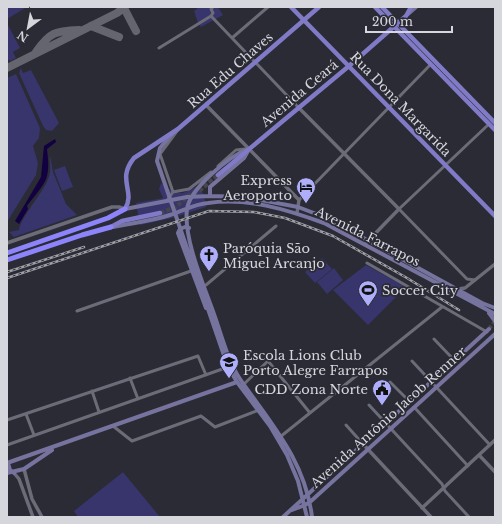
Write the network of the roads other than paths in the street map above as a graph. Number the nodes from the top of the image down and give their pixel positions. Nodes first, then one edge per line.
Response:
1 (213, 7) edge
2 (268, 7) edge
3 (291, 7) edge
4 (319, 7) edge
5 (375, 7) edge
6 (382, 7) edge
7 (411, 7) edge
8 (416, 7) edge
9 (211, 16) junction
10 (406, 16) junction
11 (304, 20) junction
12 (396, 24) junction
13 (232, 38) junction
14 (159, 48) dead end
15 (255, 62) junction
16 (431, 64) junction
17 (349, 66) junction
18 (206, 105) junction
19 (299, 108) junction
20 (390, 108) junction
21 (495, 123) edge
22 (489, 124) junction
23 (177, 130) junction
24 (495, 130) edge
25 (249, 149) junction
26 (344, 154) junction
27 (446, 165) junction
28 (218, 175) tunnel mouth
29 (194, 186) junction
30 (174, 192) junction
31 (198, 196) junction
32 (210, 196) junction
33 (299, 200) junction
34 (165, 202) junction
35 (298, 207) junction
36 (125, 209) junction
37 (399, 210) junction
38 (160, 213) tunnel mouth
39 (297, 213) junction
40 (495, 216) edge
41 (276, 226) dead end
42 (111, 227) junction
43 (369, 240) junction
44 (7, 243) edge
45 (365, 244) junction
46 (7, 253) edge
47 (7, 260) edge
48 (367, 263) dead end
49 (495, 264) edge
50 (191, 271) junction
51 (475, 280) junction
52 (204, 288) junction
53 (458, 289) junction
54 (442, 307) junction
55 (495, 308) edge
56 (76, 310) dead end
57 (487, 311) junction
58 (210, 313) junction
59 (495, 314) edge
60 (495, 321) edge
61 (488, 330) joint
62 (494, 335) edge
63 (434, 339) dead end
64 (476, 342) junction
65 (480, 347) junction
66 (412, 361) dead end
67 (454, 361) junction
68 (228, 366) junction
69 (449, 366) junction
70 (453, 371) junction
71 (206, 375) junction
72 (440, 375) junction
73 (130, 378) junction
74 (444, 379) junction
75 (239, 381) junction
76 (390, 382) dead end
77 (432, 382) junction
78 (244, 383) junction
79 (436, 386) junction
80 (92, 391) junction
81 (244, 391) junction
82 (138, 398) junction
83 (410, 402) junction
84 (369, 405) dead end
85 (414, 407) junction
86 (259, 410) junction
87 (99, 412) junction
88 (310, 413) junction
89 (26, 414) junction
90 (396, 415) junction
91 (400, 419) junction
92 (7, 420) edge
93 (386, 424) junction
94 (346, 425) dead end
95 (113, 426) junction
96 (390, 428) junction
97 (34, 435) junction
98 (280, 437) junction
99 (495, 440) edge
100 (363, 444) junction
101 (7, 445) edge
102 (490, 445) junction
103 (56, 447) junction
104 (368, 449) junction
105 (479, 455) junction
106 (21, 458) junction
107 (8, 463) edge
108 (340, 465) junction
109 (468, 466) junction
110 (24, 469) junction
111 (297, 470) junction
112 (345, 470) junction
113 (495, 472) edge
114 (7, 473) edge
115 (14, 473) junction
116 (327, 477) junction
117 (331, 482) junction
118 (305, 485) junction
119 (315, 488) junction
120 (444, 488) junction
121 (308, 494) junction
122 (303, 497) junction
123 (310, 502) junction
124 (305, 506) junction
125 (422, 508) junction
126 (291, 510) junction
127 (33, 517) edge
128 (42, 517) edge
129 (283, 517) edge
130 (307, 517) edge
131 (312, 517) edge
132 (430, 517) edge
133 (469, 517) edge

1 - 9 street
2 - 13 street
3 - 11 main road, Rua Dona Margarida
4 - 11 main road, Rua Edu Chaves
5 - 12 main road
6 - 12 main road
7 - 10 main road
8 - 10 main road, Avenida Ceará
9 - 13 street
9 - 14 street
10 - 12 main road, Avenida Ceará
11 - 15 main road, Rua Edu Chaves
11 - 17 main road, Rua Dona Margarida
12 - 16 main road
12 - 17 main road, Avenida Ceará
12 - 21 main road
13 - 15 street
15 - 18 main road, Rua Edu Chaves
15 - 19 street
16 - 20 street
16 - 22 main road
17 - 19 main road, Avenida Ceará
17 - 20 main road, Rua Dona Margarida
18 - 23 main road, Rua Edu Chaves
18 - 25 street
19 - 25 main road, Avenida Ceará
19 - 26 street
20 - 26 street
20 - 27 main road, Rua Dona Margarida
22 - 24 main road
22 - 27 street
23 - 30 street, Rua Edu Chaves
23 - 36 main road
23 - 52 main road
25 - 28 main road, Avenida Ceará
25 - 29 street, Avenida Ceará
25 - 32 main road, Avenida Ceará
25 - 33 street
25 - 52 main road
26 - 33 street
26 - 37 street
27 - 37 street
27 - 40 main road, Rua Dona Margarida
29 - 30 street, Avenida Ceará
29 - 31 main road
30 - 34 street
31 - 32 main road, Avenida Farrapos
31 - 34 main road, Avenida Farrapos
32 - 35 main road, Avenida Farrapos
33 - 35 street
34 - 36 main road, Avenida Farrapos
35 - 39 street
35 - 43 main road, Avenida Farrapos
36 - 44 street
36 - 46 highway
37 - 43 street
37 - 51 street
38 - 42 main road
39 - 42 main road, Avenida Farrapos
39 - 45 main road, Avenida Farrapos
41 - 52 street
42 - 47 highway
43 - 45 street
43 - 53 main road, Avenida Farrapos
45 - 57 main road, Avenida Farrapos
48 - 54 street
49 - 51 street
50 - 52 main road
50 - 56 street
50 - 58 main road
51 - 53 street
52 - 58 main road
52 - 75 main road
53 - 55 main road, Avenida Farrapos
54 - 61 street
54 - 88 street
57 - 59 main road, Avenida Farrapos
57 - 60 main road
58 - 68 main road
61 - 64 main road, Avenida Antônio Jacob Renner
62 - 65 main road, Avenida Antônio Jacob Renner
63 - 67 street
64 - 65 main road
64 - 67 main road, Avenida Antônio Jacob Renner
65 - 70 main road, Avenida Antônio Jacob Renner
66 - 77 street
67 - 69 main road, Avenida Antônio Jacob Renner
68 - 71 street
68 - 75 main road
69 - 70 main road
69 - 72 main road, Avenida Antônio Jacob Renner
70 - 74 main road, Avenida Antônio Jacob Renner
71 - 73 street
71 - 82 street
72 - 74 main road
72 - 77 main road, Avenida Antônio Jacob Renner
73 - 80 street
73 - 82 street
74 - 79 main road, Avenida Antônio Jacob Renner
75 - 78 main road
75 - 81 main road
75 - 95 main road
76 - 83 street
77 - 79 street
77 - 83 main road, Avenida Antônio Jacob Renner
78 - 81 street
78 - 88 street
78 - 98 main road
79 - 85 main road, Avenida Antônio Jacob Renner
79 - 102 street
80 - 87 street
80 - 89 street
81 - 86 main road
82 - 87 street
83 - 90 main road, Avenida Antônio Jacob Renner
84 - 93 street
85 - 91 main road, Avenida Antônio Jacob Renner
85 - 109 street
86 - 95 street
86 - 98 main road
87 - 97 street
88 - 98 street
89 - 92 street
89 - 97 street
90 - 91 main road
90 - 93 main road, Avenida Antônio Jacob Renner
91 - 96 main road, Avenida Antônio Jacob Renner
93 - 96 street
93 - 100 main road, Avenida Antônio Jacob Renner
94 - 100 street
95 - 103 main road
96 - 104 main road, Avenida Antônio Jacob Renner
96 - 120 street
97 - 101 street
98 - 111 main road
99 - 102 street
100 - 104 street
100 - 108 main road, Avenida Antônio Jacob Renner
102 - 105 street
103 - 106 main road
103 - 110 main road
104 - 112 main road, Avenida Antônio Jacob Renner
104 - 125 street
105 - 109 street
105 - 113 street
106 - 107 main road
106 - 110 main road
107 - 115 main road
108 - 112 main road
108 - 116 main road, Avenida Antônio Jacob Renner
109 - 120 street
110 - 115 main road
110 - 128 street
111 - 118 main road
111 - 122 main road
112 - 117 main road, Avenida Antônio Jacob Renner
114 - 115 main road
115 - 127 street
116 - 117 main road
116 - 119 main road, Avenida Antônio Jacob Renner
117 - 123 main road, Avenida Antônio Jacob Renner
118 - 119 main road
118 - 121 main road
119 - 121 main road, Avenida Antônio Jacob Renner
120 - 125 street
120 - 133 street
121 - 122 main road, Avenida Antônio Jacob Renner
121 - 123 main road
122 - 124 main road
122 - 126 main road, Avenida Antônio Jacob Renner
123 - 124 main road, Avenida Antônio Jacob Renner
123 - 131 main road
124 - 126 main road, Avenida Antônio Jacob Renner
124 - 130 main road
125 - 132 street
126 - 129 main road, Avenida Antônio Jacob Renner

